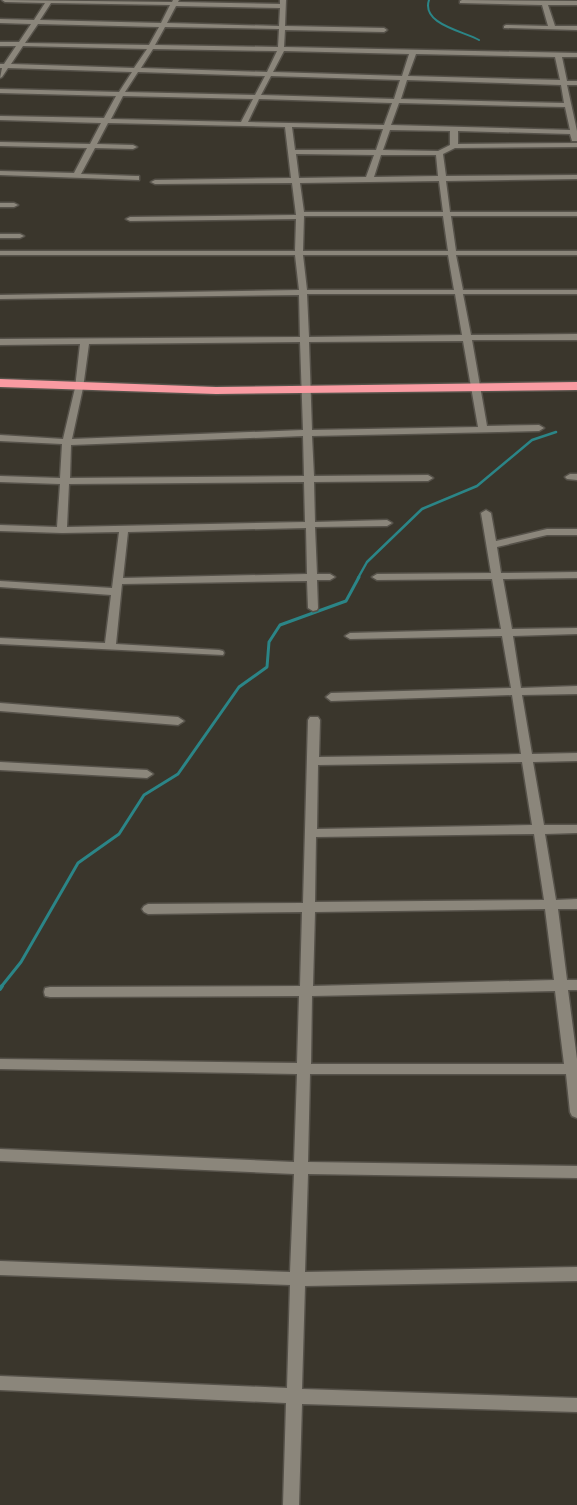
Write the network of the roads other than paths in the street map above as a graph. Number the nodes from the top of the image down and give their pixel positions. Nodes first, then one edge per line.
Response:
1 (5, 0) edge
2 (50, 1) edge
3 (545, 1) edge
4 (175, 2) edge
5 (462, 2) dead end
6 (283, 3) edge
7 (577, 3) edge
8 (0, 21) edge
9 (34, 21) junction
10 (161, 25) junction
11 (282, 28) junction
12 (506, 28) dead end
13 (552, 28) junction
14 (577, 28) edge
15 (384, 30) dead end
16 (0, 44) edge
17 (21, 44) junction
18 (151, 47) junction
19 (282, 50) junction
20 (413, 53) junction
21 (558, 55) junction
22 (577, 55) edge
23 (4, 66) edge
24 (136, 71) junction
25 (269, 74) junction
26 (0, 76) edge
27 (405, 76) junction
28 (566, 83) junction
29 (577, 83) edge
30 (0, 91) edge
31 (120, 95) junction
32 (258, 98) junction
33 (396, 102) junction
34 (568, 105) junction
35 (574, 114) edge
36 (0, 118) edge
37 (106, 120) junction
38 (244, 123) junction
39 (288, 124) junction
40 (387, 128) junction
41 (454, 129) junction
42 (574, 132) junction
43 (0, 145) edge
44 (91, 146) junction
45 (454, 146) junction
46 (577, 146) edge
47 (133, 147) dead end
48 (292, 152) junction
49 (378, 153) junction
50 (439, 153) junction
51 (0, 173) edge
52 (76, 176) junction
53 (577, 177) edge
54 (136, 178) dead end
55 (442, 178) junction
56 (295, 180) junction
57 (369, 180) junction
58 (155, 182) dead end
59 (0, 205) edge
60 (14, 205) dead end
61 (577, 214) edge
62 (447, 215) junction
63 (300, 216) junction
64 (130, 219) dead end
65 (0, 236) edge
66 (20, 236) dead end
67 (299, 252) junction
68 (0, 253) edge
69 (452, 253) junction
70 (577, 253) edge
71 (458, 291) junction
72 (303, 292) junction
73 (577, 292) edge
74 (0, 297) edge
75 (465, 337) junction
76 (577, 337) edge
77 (305, 340) junction
78 (0, 342) edge
79 (85, 342) junction
80 (0, 383) edge
81 (577, 386) edge
82 (79, 388) junction
83 (474, 389) junction
84 (307, 391) junction
85 (539, 428) dead end
86 (483, 429) junction
87 (306, 433) junction
88 (0, 438) edge
89 (67, 442) junction
90 (428, 478) dead end
91 (0, 479) edge
92 (308, 479) junction
93 (65, 481) junction
94 (486, 513) dead end
95 (387, 523) dead end
96 (309, 524) junction
97 (0, 528) edge
98 (124, 528) junction
99 (62, 530) junction
100 (577, 532) edge
101 (492, 545) junction
102 (577, 574) edge
103 (496, 575) junction
104 (312, 577) junction
105 (330, 577) dead end
106 (377, 577) dead end
107 (118, 581) junction
108 (0, 584) edge
109 (116, 592) junction
110 (312, 608) dead end
111 (577, 631) edge
112 (508, 632) junction
113 (350, 636) dead end
114 (0, 641) edge
115 (110, 646) junction
116 (219, 653) dead end
117 (577, 690) edge
118 (516, 691) junction
119 (331, 697) dead end
120 (0, 707) edge
121 (314, 720) dead end
122 (178, 721) dead end
123 (577, 756) edge
124 (526, 757) junction
125 (313, 761) junction
126 (0, 766) edge
127 (147, 774) dead end
128 (577, 828) edge
129 (538, 829) junction
130 (311, 833) junction
131 (577, 904) edge
132 (551, 905) junction
133 (309, 908) junction
134 (148, 909) dead end
135 (563, 985) junction
136 (577, 985) edge
137 (305, 991) junction
138 (50, 992) dead end
139 (0, 1064) edge
140 (305, 1069) junction
141 (575, 1069) edge
142 (577, 1112) edge
143 (0, 1155) edge
144 (302, 1168) junction
145 (577, 1172) edge
146 (0, 1268) edge
147 (577, 1274) edge
148 (299, 1279) junction
149 (0, 1383) edge
150 (296, 1396) junction
151 (577, 1405) edge
152 (292, 1505) edge

1 - 2 street
2 - 4 street
2 - 9 street
3 - 5 street
3 - 7 street
3 - 13 street
4 - 6 street
4 - 10 street
6 - 11 street
8 - 9 street
9 - 10 street
9 - 17 street
10 - 11 street
10 - 18 street
11 - 15 street
11 - 19 street
12 - 13 street
13 - 14 street
16 - 17 street
17 - 18 street
17 - 23 street
18 - 19 street
18 - 24 street
19 - 20 street
19 - 25 street
20 - 21 street
20 - 27 street
21 - 22 street
21 - 28 street
23 - 24 street
23 - 26 street
24 - 25 street
24 - 31 street
25 - 27 street
25 - 32 street
27 - 28 street
27 - 33 street
28 - 29 street
28 - 34 street
30 - 31 street
31 - 32 street
31 - 37 street
32 - 33 street
32 - 38 street
33 - 34 street
33 - 40 street
34 - 35 street
35 - 42 street
36 - 37 street
37 - 38 street
37 - 44 street
38 - 39 street
39 - 40 street
39 - 48 street
40 - 41 street
40 - 49 street
41 - 42 street
41 - 45 street
42 - 46 street
43 - 44 street
44 - 47 street
44 - 52 street
45 - 46 street
45 - 50 street
48 - 49 street
48 - 56 street
49 - 50 street
49 - 57 street
50 - 55 street
51 - 52 street
52 - 54 street
53 - 55 street
55 - 57 street
55 - 62 street
56 - 57 street
56 - 58 street
56 - 63 street
59 - 60 street
61 - 62 street
62 - 63 street
62 - 69 street
63 - 64 street
63 - 67 street
65 - 66 street
67 - 68 street
67 - 69 street
67 - 72 street
69 - 70 street
69 - 71 street
71 - 72 street
71 - 73 street
71 - 75 street
72 - 74 street
72 - 77 street
75 - 76 street
75 - 77 street
75 - 83 street
77 - 79 street
77 - 84 street
78 - 79 street
79 - 82 street
80 - 82 highway
81 - 83 highway
82 - 84 highway
82 - 89 street
83 - 84 highway
83 - 86 street
84 - 87 street
85 - 86 street
86 - 87 street
87 - 89 street
87 - 92 street
88 - 89 street
89 - 93 street
90 - 92 street
91 - 93 street
92 - 93 street
92 - 96 street
93 - 99 street
94 - 101 street
95 - 96 street
96 - 98 street
96 - 104 street
97 - 99 street
98 - 99 street
98 - 107 street
100 - 101 street
101 - 103 street
102 - 103 street
103 - 106 street
103 - 112 street
104 - 105 street
104 - 107 street
104 - 110 street
107 - 109 street
108 - 109 street
109 - 115 street
111 - 112 street
112 - 113 street
112 - 118 street
114 - 115 street
115 - 116 street
117 - 118 street
118 - 119 street
118 - 124 street
120 - 122 street
121 - 125 street
123 - 124 street
124 - 125 street
124 - 129 street
125 - 130 street
126 - 127 street
128 - 129 street
129 - 130 street
129 - 132 street
130 - 133 street
131 - 132 street
132 - 133 street
132 - 135 street
133 - 134 street
133 - 137 street
135 - 136 street
135 - 137 street
135 - 141 street
137 - 138 street
137 - 140 street
139 - 140 street
140 - 141 street
140 - 144 street
141 - 142 street
143 - 144 street
144 - 145 street
144 - 148 street
146 - 148 street
147 - 148 street
148 - 150 street
149 - 150 street
150 - 151 street
150 - 152 street

